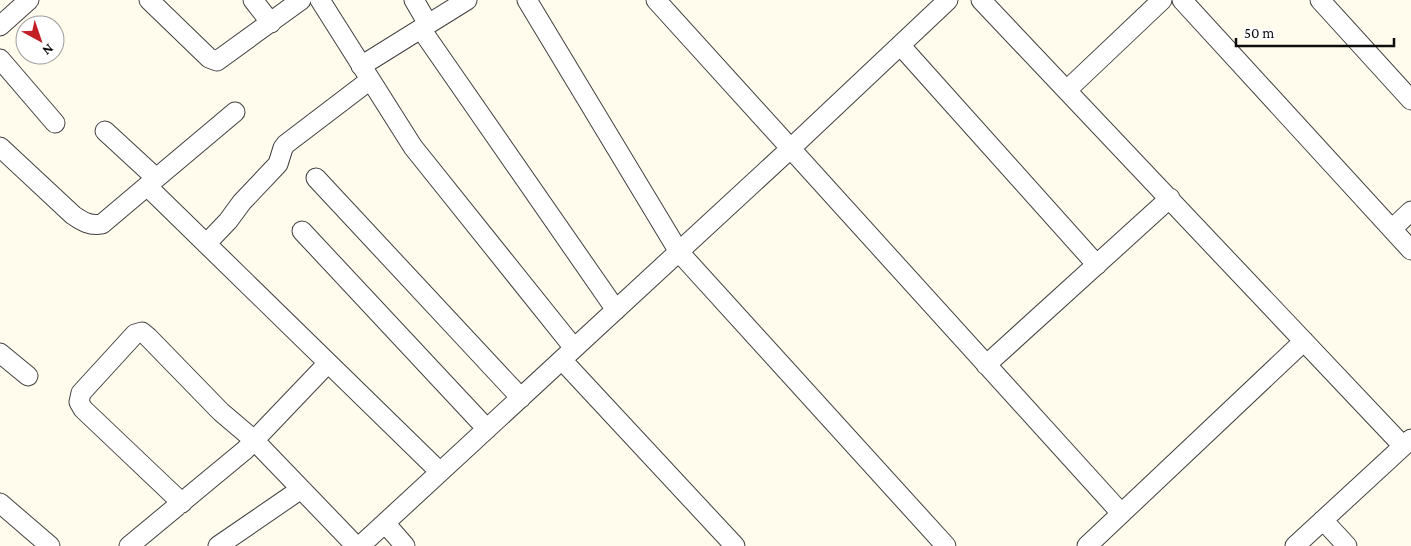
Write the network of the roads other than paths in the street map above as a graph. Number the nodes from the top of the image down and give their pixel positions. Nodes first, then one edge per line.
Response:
1 (149, 0) edge
2 (253, 0) edge
3 (301, 0) edge
4 (320, 0) edge
5 (414, 0) edge
6 (467, 0) edge
7 (528, 0) edge
8 (656, 0) edge
9 (948, 0) edge
10 (981, 0) edge
11 (1162, 0) edge
12 (1182, 0) edge
13 (1320, 0) edge
14 (16, 4) edge
15 (271, 23) junction
16 (0, 26) edge
17 (424, 26) junction
18 (900, 45) junction
19 (0, 59) edge
20 (366, 73) junction
21 (1067, 90) junction
22 (1411, 100) edge
23 (235, 112) dead end
24 (55, 122) dead end
25 (105, 131) dead end
26 (0, 147) edge
27 (790, 150) junction
28 (316, 178) dead end
29 (152, 182) junction
30 (1170, 198) junction
31 (1411, 211) edge
32 (1392, 229) junction
33 (302, 231) dead end
34 (206, 244) junction
35 (1411, 250) edge
36 (679, 252) junction
37 (1097, 265) junction
38 (616, 310) junction
39 (1304, 341) junction
40 (0, 353) edge
41 (568, 354) junction
42 (328, 363) junction
43 (986, 365) junction
44 (28, 376) dead end
45 (521, 398) junction
46 (487, 429) junction
47 (254, 440) junction
48 (1407, 442) edge
49 (440, 472) junction
50 (301, 489) junction
51 (0, 503) edge
52 (182, 503) junction
53 (1121, 513) junction
54 (1323, 520) junction
55 (385, 523) junction
56 (50, 546) edge
57 (129, 546) edge
58 (218, 546) edge
59 (356, 546) edge
60 (360, 546) edge
61 (405, 546) edge
62 (735, 546) edge
63 (946, 546) edge
64 (1087, 546) edge
65 (1295, 546) edge
66 (1347, 546) edge

1 - 15 street
2 - 15 street
3 - 15 street
4 - 20 street
5 - 17 street
6 - 17 street
7 - 36 street
8 - 27 street
9 - 18 street
10 - 21 street
11 - 21 street
12 - 32 street
13 - 22 street
14 - 16 street
17 - 20 street
17 - 38 street
18 - 27 street
18 - 37 street
19 - 24 street
20 - 34 street
20 - 41 street
21 - 30 street
23 - 29 street
25 - 29 street
26 - 29 street
27 - 36 street
27 - 43 street
28 - 45 street
29 - 34 street
30 - 37 street
30 - 39 street
31 - 32 street
32 - 35 street
33 - 46 street
34 - 42 street
36 - 38 street
36 - 63 street
37 - 43 street
38 - 41 street
39 - 48 street
39 - 53 street
40 - 44 street
41 - 45 street
41 - 62 street
42 - 47 street
42 - 49 street
43 - 53 street
45 - 46 street
46 - 49 street
47 - 50 street
47 - 52 street
47 - 52 street
48 - 54 street
49 - 55 street
50 - 58 street
50 - 59 street
51 - 56 street
52 - 57 street
53 - 64 street
54 - 65 street
54 - 66 street
55 - 60 street
55 - 61 street

